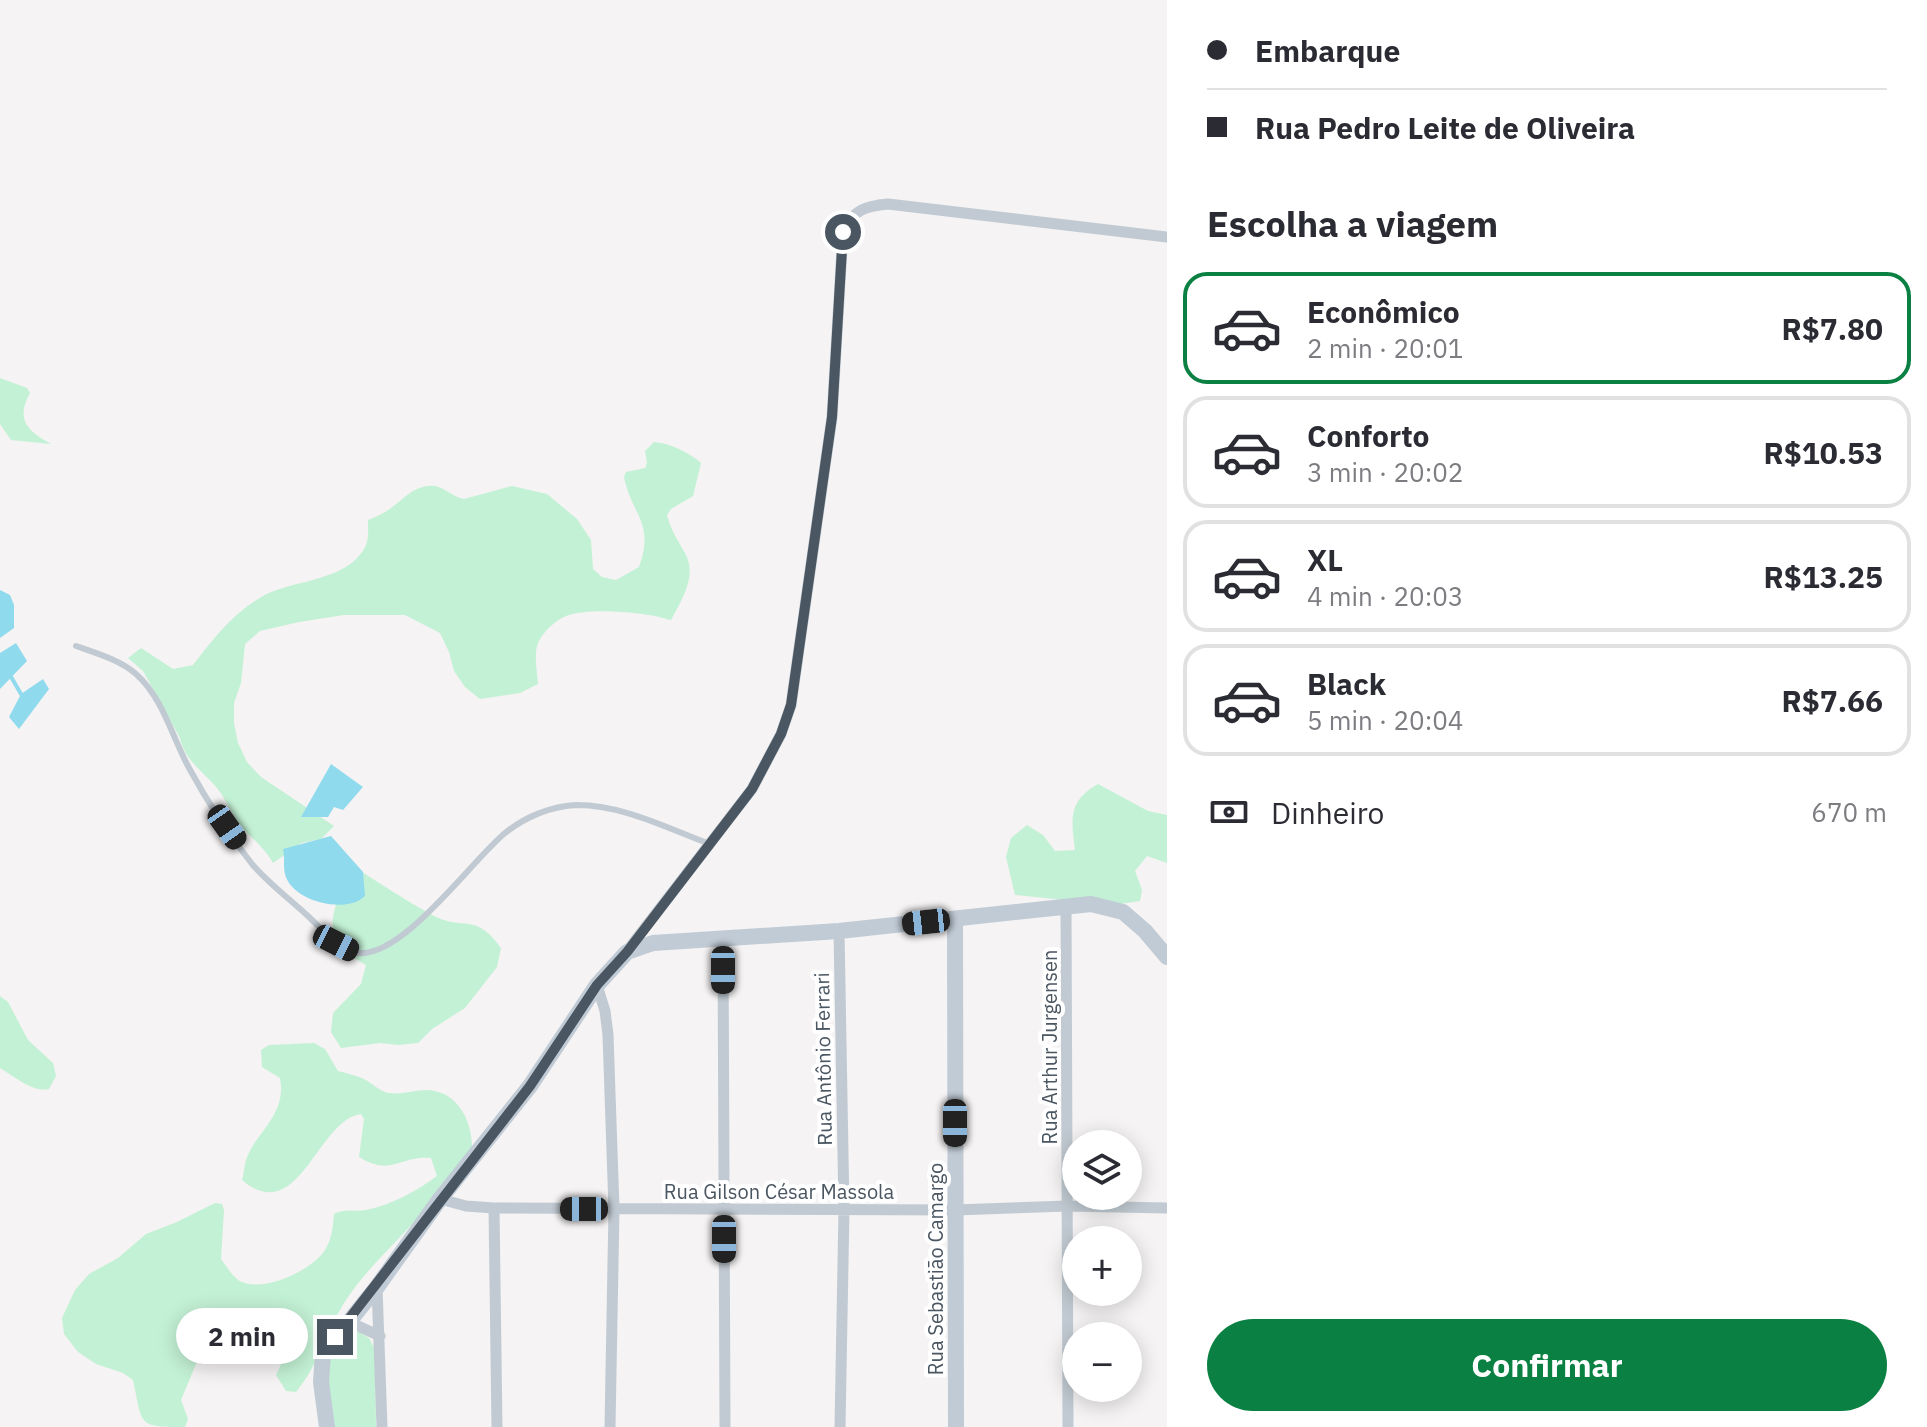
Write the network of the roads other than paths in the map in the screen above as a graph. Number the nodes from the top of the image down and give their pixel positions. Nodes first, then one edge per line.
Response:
1 (1167, 237) edge
2 (76, 646) dead end
3 (710, 844) junction
4 (1066, 906) junction
5 (955, 920) junction
6 (839, 931) junction
7 (723, 940) junction
8 (627, 952) junction
9 (1167, 957) edge
10 (597, 985) junction
11 (1067, 1130) edge
12 (440, 1199) junction
13 (1062, 1206) edge
14 (1142, 1207) edge
15 (494, 1208) junction
16 (724, 1208) junction
17 (1167, 1208) edge
18 (614, 1209) junction
19 (844, 1209) junction
20 (955, 1210) junction
21 (1068, 1210) edge
22 (377, 1287) junction
23 (347, 1321) junction
24 (380, 1336) junction
25 (327, 1427) edge
26 (382, 1427) edge
27 (497, 1427) edge
28 (610, 1427) edge
29 (725, 1427) edge
30 (840, 1427) edge
31 (956, 1427) edge
32 (1068, 1427) edge

1 - 3 street
2 - 3 lane
3 - 8 street
4 - 5 street
4 - 9 street
4 - 11 street, Rua Arthur Jurgensen
5 - 6 street
5 - 20 street, Rua Sebastião Camargo
6 - 7 street
6 - 19 street, Rua Antônio Ferrari
7 - 8 street
7 - 16 street
8 - 10 street
10 - 12 street
10 - 18 street
12 - 15 street, Rua Gilson César Massola
12 - 22 street
13 - 20 street, Rua Gilson César Massola
14 - 17 street, Rua Gilson César Massola
15 - 18 street, Rua Gilson César Massola
15 - 27 street
16 - 18 street, Rua Gilson César Massola
16 - 19 street, Rua Gilson César Massola
16 - 29 street
18 - 28 street
19 - 20 street, Rua Gilson César Massola
19 - 30 street, Rua Antônio Ferrari
20 - 31 street, Rua Sebastião Camargo
21 - 32 street, Rua Arthur Jurgensen
22 - 23 street
22 - 24 street
23 - 24 street
23 - 25 street
24 - 26 street

